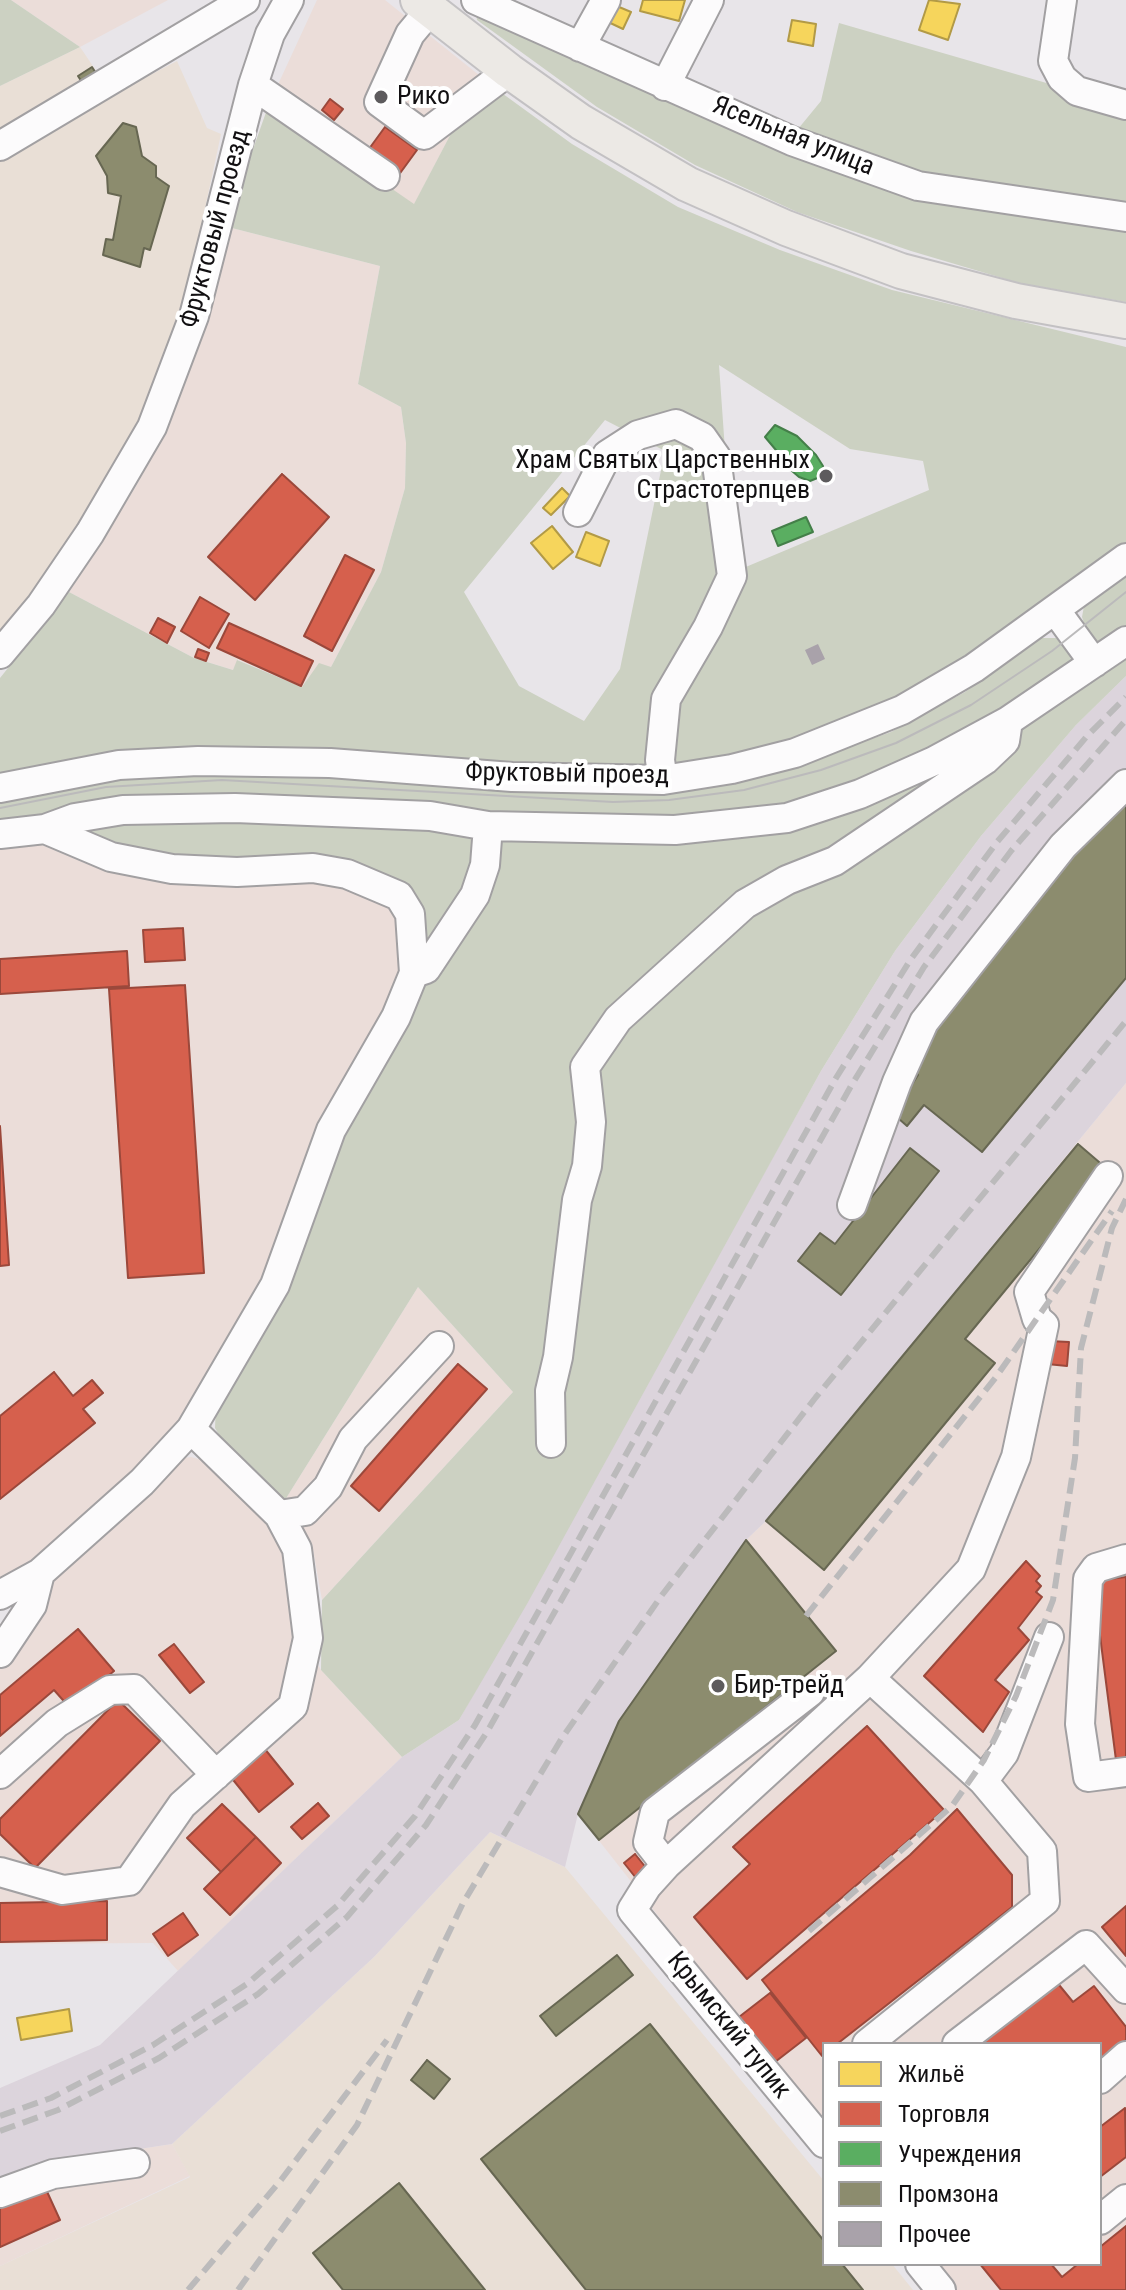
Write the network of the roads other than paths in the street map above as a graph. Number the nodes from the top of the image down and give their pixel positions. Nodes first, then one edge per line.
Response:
1 (247, 0) edge
2 (476, 0) edge
3 (606, 0) edge
4 (709, 0) edge
5 (1062, 0) edge
6 (286, 4) edge
7 (424, 5) edge
8 (580, 47) junction
9 (509, 71) junction
10 (253, 85) junction
11 (665, 86) junction
12 (1126, 105) edge
13 (0, 146) edge
14 (385, 176) dead end
15 (1126, 217) edge
16 (1126, 321) edge
17 (578, 512) dead end
18 (1126, 558) edge
19 (1056, 611) junction
20 (1126, 641) edge
21 (0, 654) edge
22 (1094, 663) junction
23 (1008, 721) junction
24 (663, 780) junction
25 (1126, 784) edge
26 (0, 788) edge
27 (488, 826) junction
28 (45, 829) junction
29 (0, 834) edge
30 (414, 973) junction
31 (1108, 1176) dead end
32 (852, 1205) dead end
33 (439, 1346) dead end
34 (191, 1429) junction
35 (551, 1443) dead end
36 (279, 1515) junction
37 (1126, 1559) edge
38 (40, 1573) junction
39 (0, 1595) edge
40 (1049, 1637) dead end
41 (0, 1653) edge
42 (870, 1678) junction
43 (810, 1692) dead end
44 (1126, 1772) edge
45 (0, 1774) edge
46 (216, 1775) junction
47 (983, 1781) junction
48 (666, 1865) junction
49 (0, 1872) edge
50 (1126, 1989) edge
51 (869, 2042) edge
52 (960, 2042) edge
53 (1126, 2056) edge
54 (1102, 2077) edge
55 (822, 2141) edge
56 (135, 2163) dead end
57 (0, 2193) edge
58 (1126, 2199) edge
59 (1102, 2218) edge
60 (922, 2266) edge
61 (941, 2290) edge

1 - 6 street
1 - 13 street
2 - 8 street, Ясельная улица
3 - 8 street
4 - 11 street
5 - 12 street
6 - 10 street, Фруктовый проезд
7 - 9 main road
7 - 9 street
8 - 11 street, Ясельная улица
9 - 16 main road
10 - 14 street
10 - 21 street, Фруктовый проезд
11 - 15 street, Ясельная улица
17 - 24 street
18 - 19 street, Фруктовый проезд
19 - 22 street
19 - 24 street, Фруктовый проезд
20 - 22 street
22 - 23 street
23 - 27 street
23 - 35 street
24 - 26 street, Фруктовый проезд
25 - 32 street
27 - 28 street
27 - 30 street
28 - 29 street
28 - 30 street
30 - 34 street
31 - 42 street
33 - 36 street
34 - 36 street
34 - 38 street
36 - 46 street
37 - 44 street
38 - 39 street
38 - 41 street
40 - 47 street
42 - 47 street
42 - 48 street
43 - 48 street
45 - 46 street
46 - 49 street
47 - 51 street
48 - 55 street, Крымский тупик
50 - 52 street
53 - 54 street
56 - 57 street
58 - 59 street
60 - 61 street

